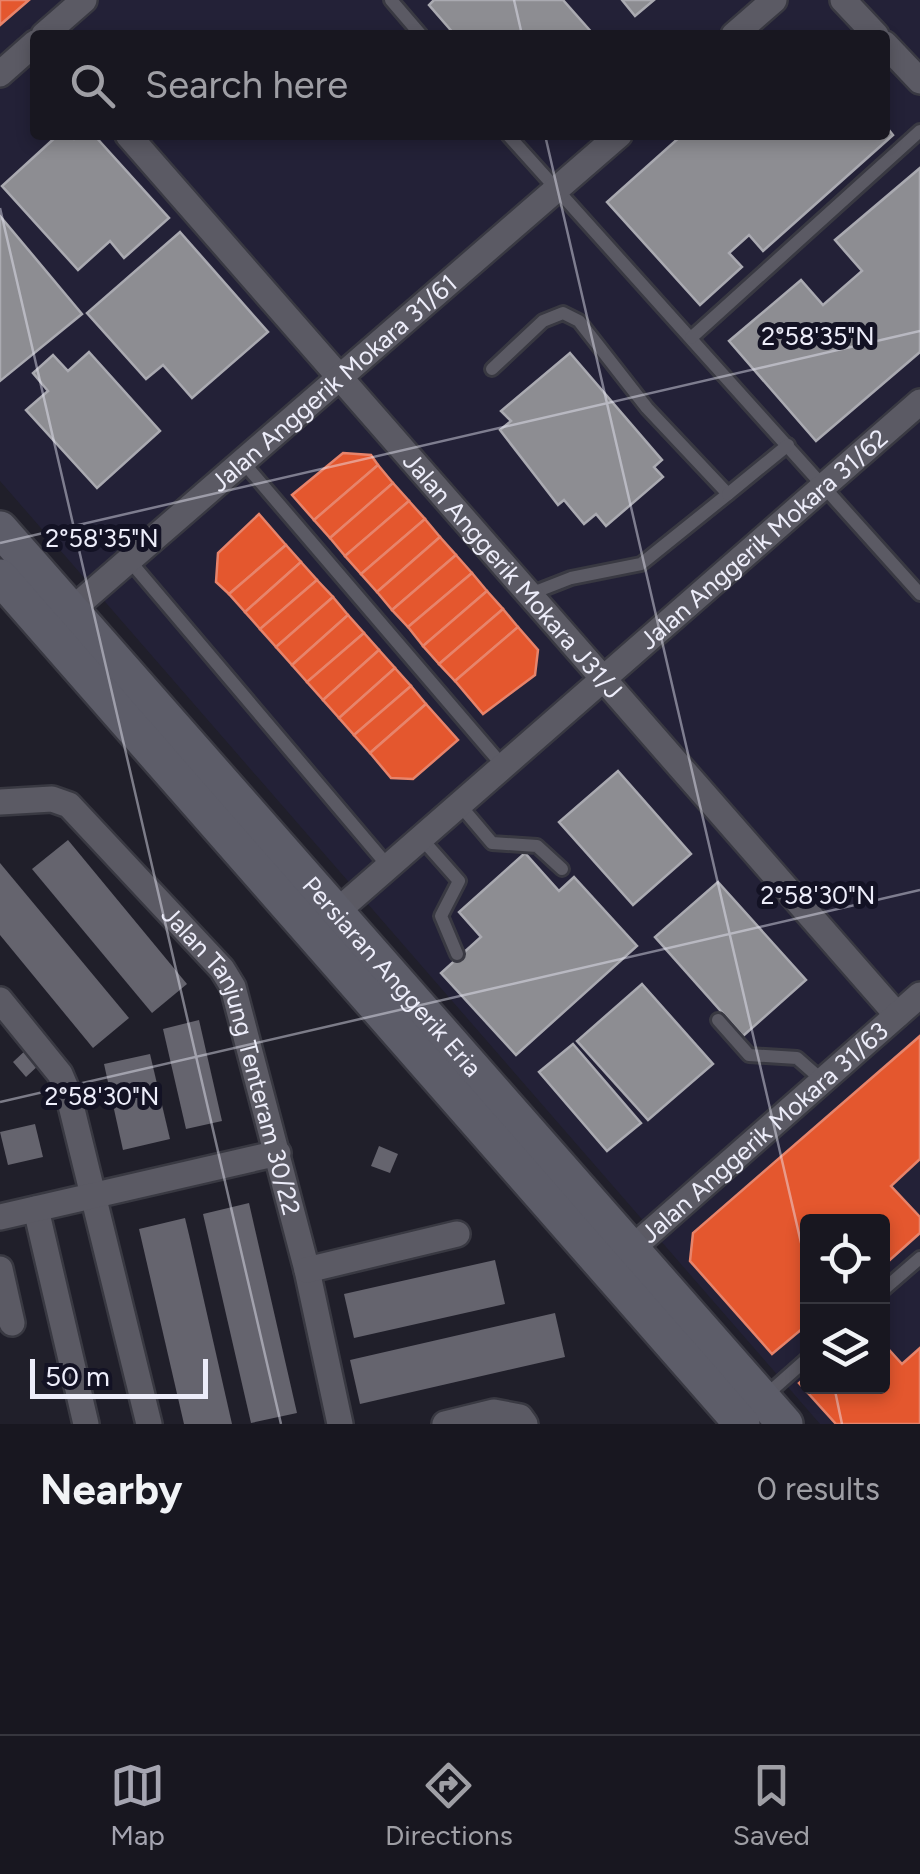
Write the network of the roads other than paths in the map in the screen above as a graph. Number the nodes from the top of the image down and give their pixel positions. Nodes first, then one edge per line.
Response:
1 (84, 0) edge
2 (390, 0) edge
3 (774, 0) edge
4 (843, 0) edge
5 (50, 30) edge
6 (417, 30) edge
7 (740, 30) edge
8 (871, 30) edge
9 (30, 47) edge
10 (890, 49) edge
11 (0, 74) edge
12 (920, 81) edge
13 (920, 131) edge
14 (132, 140) edge
15 (512, 140) edge
16 (613, 140) edge
17 (556, 190) junction
18 (691, 338) junction
19 (492, 369) dead end
20 (340, 377) junction
21 (920, 402) edge
22 (788, 446) junction
23 (243, 462) junction
24 (824, 485) junction
25 (728, 494) junction
26 (0, 529) edge
27 (129, 560) junction
28 (0, 577) edge
29 (530, 594) junction
30 (920, 594) edge
31 (59, 621) junction
32 (603, 679) junction
33 (503, 766) junction
34 (0, 802) edge
35 (460, 804) junction
36 (421, 838) junction
37 (388, 866) junction
38 (562, 869) dead end
39 (324, 923) junction
40 (457, 954) dead end
41 (920, 995) edge
42 (0, 1000) edge
43 (897, 1015) junction
44 (718, 1020) dead end
45 (823, 1081) junction
46 (278, 1153) junction
47 (96, 1195) junction
48 (36, 1209) junction
49 (0, 1217) edge
50 (456, 1234) dead end
51 (620, 1258) junction
52 (920, 1258) edge
53 (0, 1269) edge
54 (307, 1270) junction
55 (890, 1284) edge
56 (12, 1324) dead end
57 (800, 1368) edge
58 (763, 1415) edge
59 (86, 1424) edge
60 (149, 1424) edge
61 (340, 1424) edge
62 (445, 1424) edge
63 (525, 1424) edge

1 - 5 street
2 - 6 lane
3 - 7 street
4 - 8 street
9 - 11 street
10 - 12 street
13 - 18 lane
14 - 20 street, Jalan Anggerik Mokara J31/J
15 - 17 lane
16 - 17 street, Jalan Anggerik Mokara 31/61
17 - 18 lane
17 - 20 street, Jalan Anggerik Mokara 31/61
18 - 22 lane
19 - 25 lane
20 - 23 street, Jalan Anggerik Mokara 31/61
20 - 29 street, Jalan Anggerik Mokara J31/J
21 - 24 street, Jalan Anggerik Mokara 31/62
22 - 24 lane
22 - 25 lane
23 - 27 street, Jalan Anggerik Mokara 31/61
23 - 33 lane
24 - 30 lane
24 - 32 street, Jalan Anggerik Mokara 31/62
25 - 29 lane
26 - 31 street, Persiaran Anggerik Eria
27 - 31 street, Jalan Anggerik Mokara 31/61
27 - 37 lane
28 - 31 street, Persiaran Anggerik Eria
29 - 32 street, Jalan Anggerik Mokara J31/J
31 - 39 street, Persiaran Anggerik Eria
32 - 33 street, Jalan Anggerik Mokara 31/62
32 - 43 street, Jalan Anggerik Mokara J31/J
33 - 35 street, Jalan Anggerik Mokara 31/62
34 - 46 street, Jalan Tanjung Tenteram 30/22
35 - 36 street, Jalan Anggerik Mokara 31/62
35 - 38 lane
36 - 37 street, Jalan Anggerik Mokara 31/62
36 - 40 lane
37 - 39 street, Jalan Anggerik Mokara 31/62
39 - 51 street, Persiaran Anggerik Eria
41 - 43 street, Jalan Anggerik Mokara 31/63
42 - 47 street
43 - 45 street, Jalan Anggerik Mokara 31/63
44 - 45 lane
45 - 51 street, Jalan Anggerik Mokara 31/63
46 - 47 street
46 - 54 street, Jalan Tanjung Tenteram 30/22
47 - 48 street
47 - 60 street
48 - 49 street
48 - 59 street
50 - 54 street
51 - 58 street, Persiaran Anggerik Eria
52 - 55 lane
53 - 56 street
54 - 61 street, Jalan Tanjung Tenteram 30/22
57 - 58 lane
62 - 63 street

